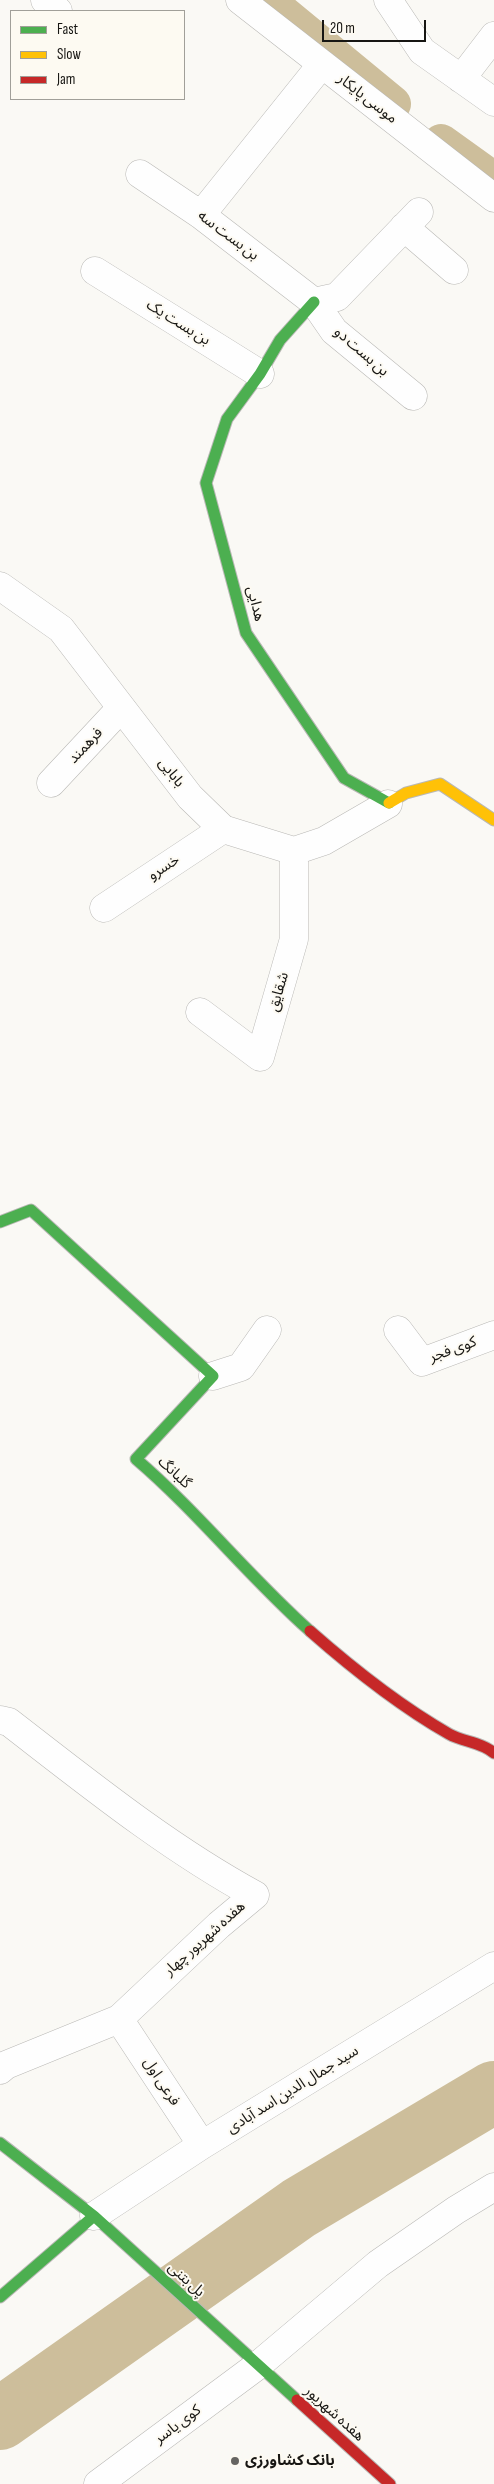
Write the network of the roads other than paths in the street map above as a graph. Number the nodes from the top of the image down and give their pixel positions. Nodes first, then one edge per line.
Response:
1 (45, 0) edge
2 (240, 0) edge
3 (388, 0) edge
4 (57, 10) edge
5 (494, 36) edge
6 (322, 64) junction
7 (461, 79) junction
8 (494, 102) edge
9 (140, 174) dead end
10 (494, 198) edge
11 (202, 215) junction
12 (454, 270) dead end
13 (95, 271) dead end
14 (314, 302) junction
15 (260, 374) junction
16 (413, 396) dead end
17 (6, 598) edge
18 (121, 708) junction
19 (51, 783) dead end
20 (388, 804) junction
21 (494, 820) edge
22 (223, 829) junction
23 (294, 851) junction
24 (104, 908) dead end
25 (200, 1012) dead end
26 (0, 1222) edge
27 (267, 1330) dead end
28 (398, 1330) dead end
29 (494, 1335) edge
30 (213, 1376) junction
31 (4, 1721) edge
32 (494, 1753) edge
33 (494, 1966) edge
34 (119, 2019) junction
35 (0, 2070) edge
36 (0, 2143) edge
37 (202, 2146) junction
38 (494, 2187) edge
39 (94, 2216) junction
40 (0, 2297) edge
41 (258, 2366) junction
42 (98, 2484) edge
43 (390, 2484) edge

1 - 4 street
2 - 6 street, موسی پایکار
3 - 7 street
5 - 7 street
6 - 10 street, موسی پایکار
6 - 11 street
7 - 8 street
9 - 11 street, بن بست سه
11 - 14 street, بن بست سه
12 - 14 street
13 - 15 street, بن بست یک
14 - 15 street, هدایی
14 - 16 street, بن بست دو
15 - 20 street, هدایی
17 - 18 street, بابایی
18 - 19 street, فرهمند
18 - 22 street, بابایی
20 - 21 street
20 - 23 street
22 - 23 street, بابایی
22 - 24 street, خسرو
23 - 25 street, شقایق
26 - 30 street
27 - 30 street
28 - 29 street, کوی فجر
30 - 32 street, گلبانگ
31 - 34 street, هفده شهریور چهار
33 - 37 street, سید جمال الدین اسد آبادی
34 - 35 street, هفده شهریور چهار
34 - 37 street, فرعی اول
36 - 39 street
37 - 39 street, سید جمال الدین اسد آبادی
38 - 41 street, کوی یاسر
39 - 40 street
39 - 41 street, پل بتنی
41 - 42 street, کوی یاسر
41 - 43 street, هفده شهریور

